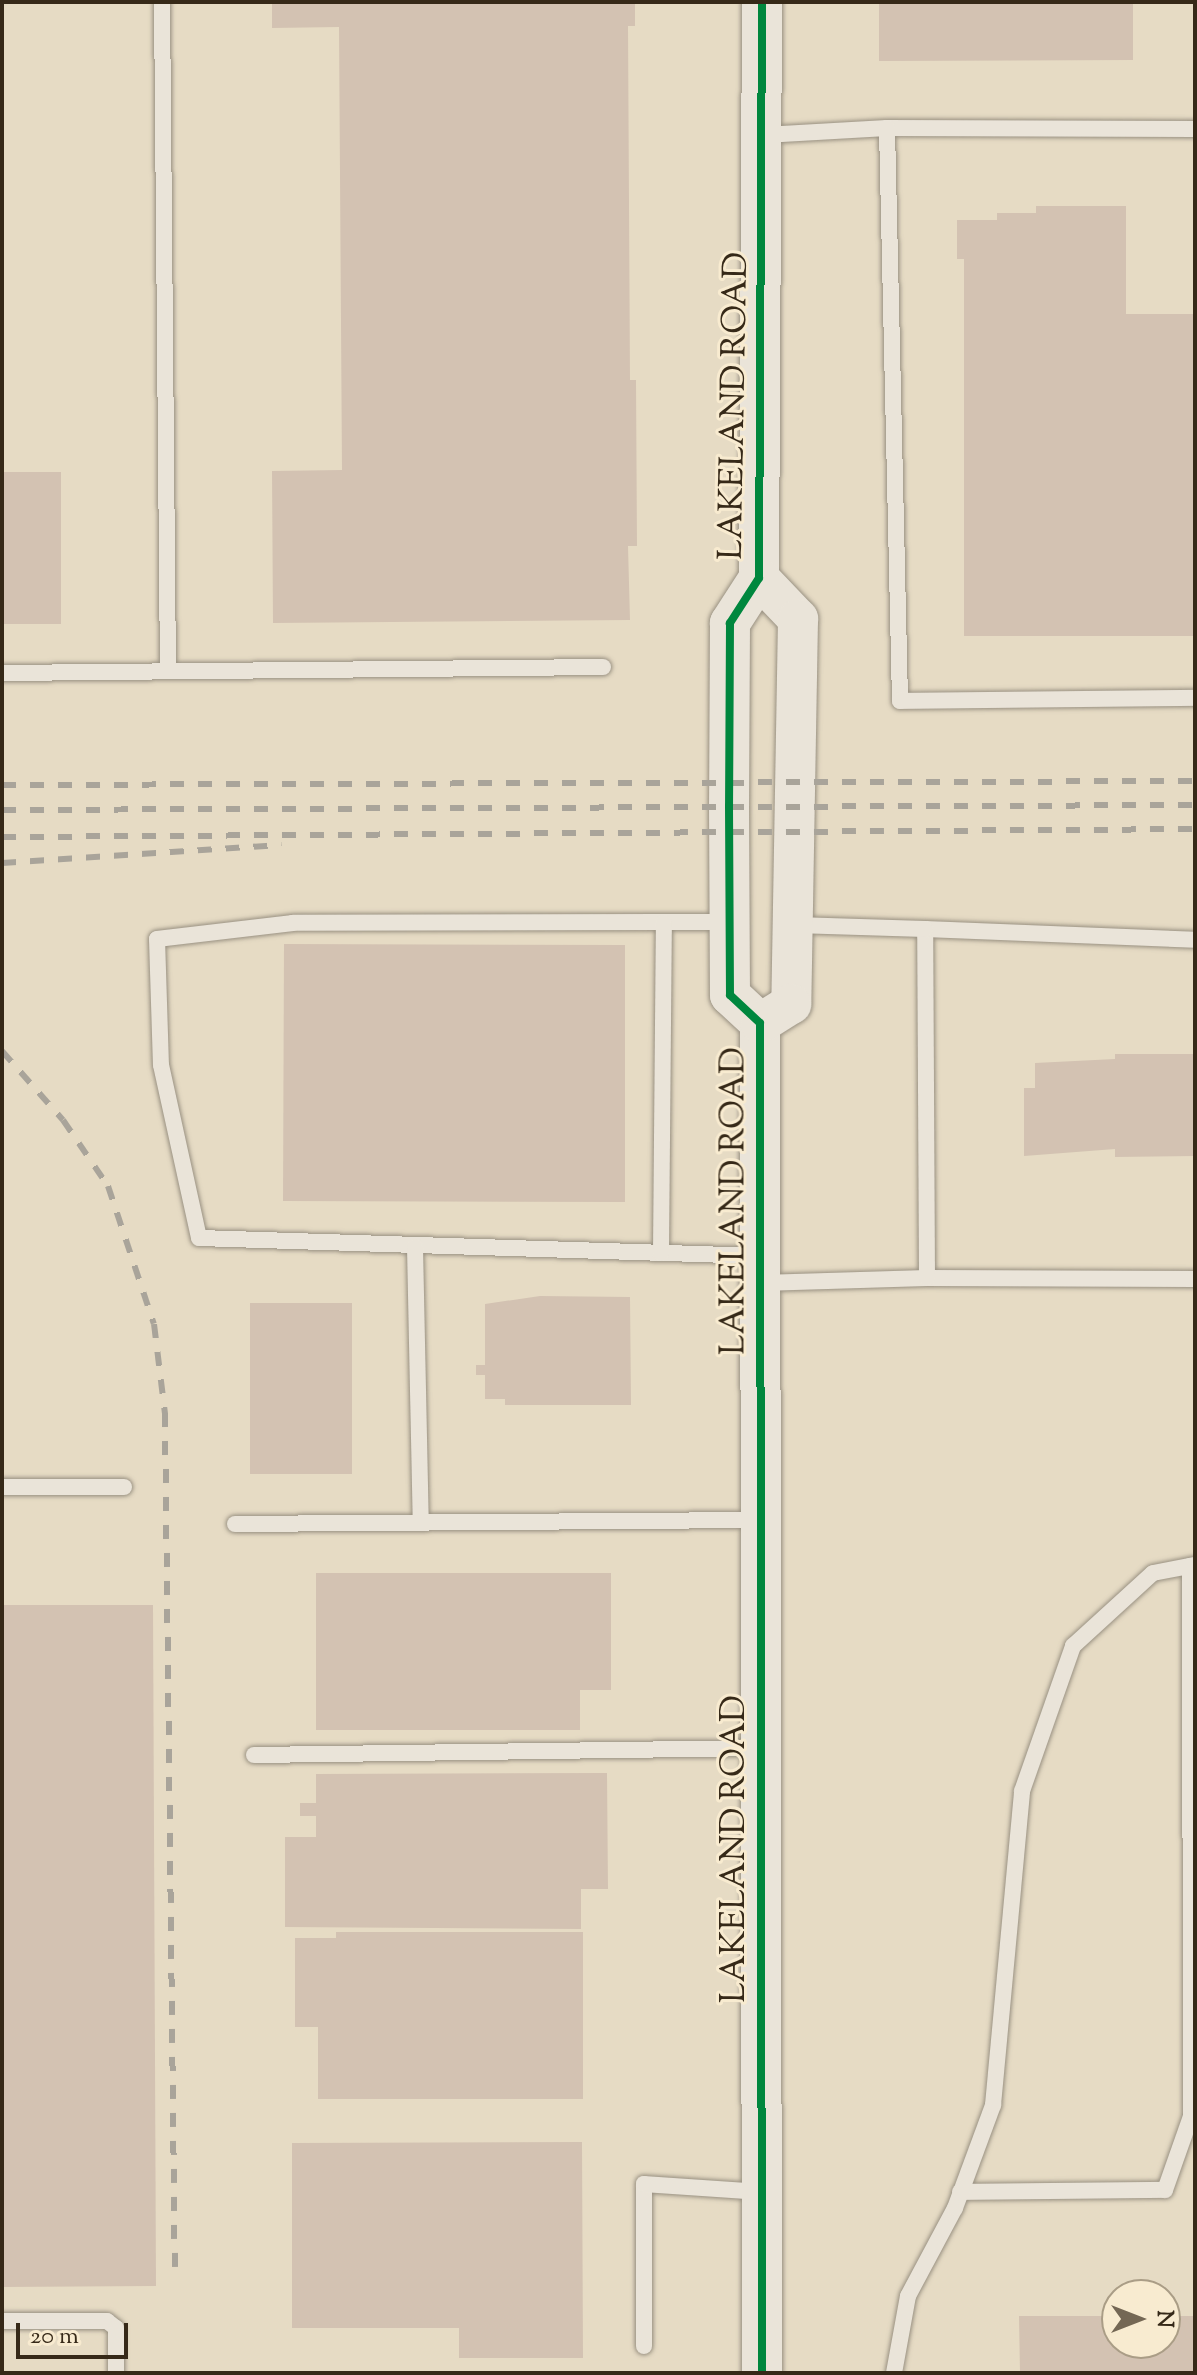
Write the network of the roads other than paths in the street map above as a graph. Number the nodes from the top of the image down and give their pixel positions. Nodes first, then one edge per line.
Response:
1 (162, 2) edge
2 (762, 2) edge
3 (887, 128) junction
4 (1195, 129) edge
5 (764, 135) junction
6 (759, 578) junction
7 (603, 667) dead end
8 (168, 670) junction
9 (2, 673) edge
10 (1195, 698) edge
11 (730, 922) junction
12 (664, 923) junction
13 (795, 925) junction
14 (925, 929) junction
15 (1195, 940) edge
16 (760, 1023) junction
17 (415, 1247) junction
18 (661, 1253) junction
19 (761, 1270) junction
20 (927, 1278) junction
21 (1195, 1279) edge
22 (2, 1487) edge
23 (124, 1487) dead end
24 (761, 1520) junction
25 (421, 1523) junction
26 (235, 1524) dead end
27 (1192, 1565) edge
28 (762, 1748) junction
29 (254, 1755) dead end
30 (762, 2192) junction
31 (960, 2192) junction
32 (2, 2321) edge
33 (644, 2346) dead end
34 (116, 2373) edge
35 (762, 2373) edge
36 (894, 2373) edge

1 - 8 lane
2 - 5 street, LAKELAND ROAD
3 - 4 lane
3 - 5 lane
3 - 10 lane
5 - 6 street, LAKELAND ROAD
6 - 11 street, LAKELAND ROAD
6 - 13 street, LAKELAND ROAD
7 - 8 lane
8 - 9 lane
11 - 12 lane
11 - 16 street, LAKELAND ROAD
12 - 17 lane
12 - 18 lane
13 - 14 lane
13 - 16 street, LAKELAND ROAD
14 - 15 lane
14 - 20 lane
16 - 19 street, LAKELAND ROAD
17 - 18 lane
17 - 25 lane
18 - 19 lane
19 - 20 lane
19 - 24 street, LAKELAND ROAD
20 - 21 lane
22 - 23 lane
24 - 25 lane
24 - 28 street, LAKELAND ROAD
25 - 26 lane
27 - 31 lane
27 - 31 lane
28 - 29 lane
28 - 30 street, LAKELAND ROAD
30 - 33 lane
30 - 35 street, LAKELAND ROAD
31 - 36 lane
32 - 34 lane

